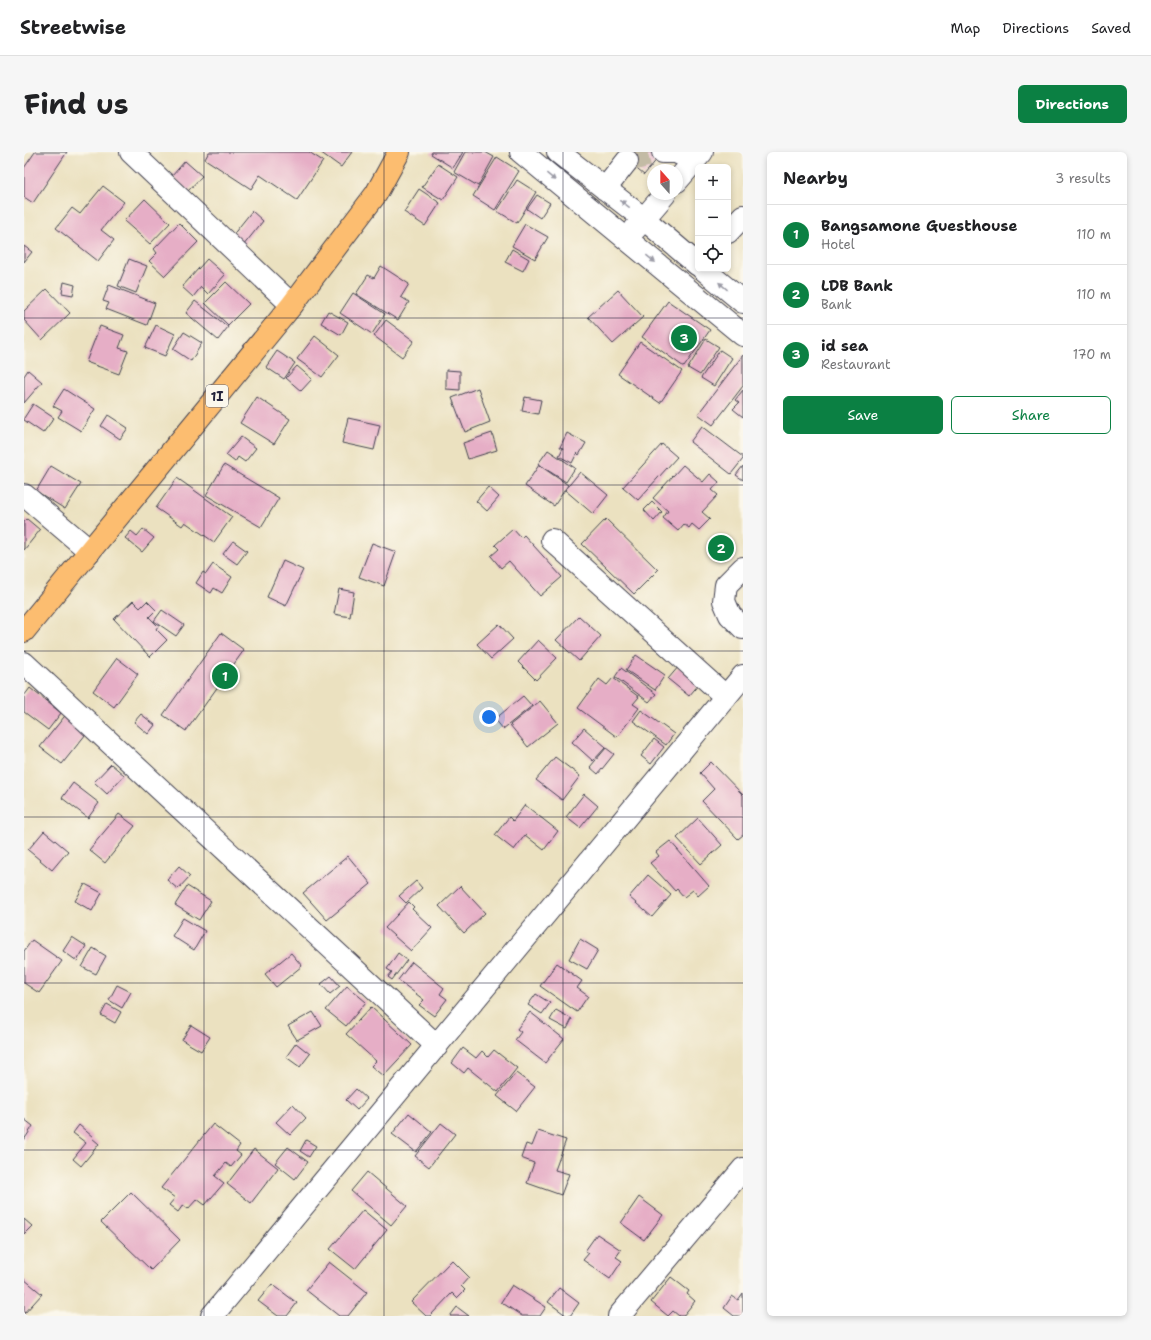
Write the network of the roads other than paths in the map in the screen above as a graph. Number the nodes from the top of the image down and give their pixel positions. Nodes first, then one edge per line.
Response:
1 (131, 152) edge
2 (399, 152) edge
3 (521, 152) edge
4 (558, 152) edge
5 (663, 152) edge
6 (698, 156) edge
7 (627, 161) tunnel mouth
8 (683, 174) edge
9 (605, 189) junction
10 (661, 200) edge
11 (743, 216) edge
12 (644, 219) junction
13 (731, 229) edge
14 (626, 239) junction
15 (695, 262) edge
16 (707, 272) edge
17 (743, 302) edge
18 (292, 305) junction
19 (743, 335) edge
20 (24, 494) edge
21 (552, 540) dead end
22 (90, 551) junction
23 (743, 568) edge
24 (743, 628) edge
25 (24, 631) edge
26 (24, 663) edge
27 (743, 676) edge
28 (726, 697) junction
29 (437, 1046) junction
30 (743, 1169) edge
31 (212, 1316) edge
32 (619, 1316) edge

1 - 18 street
2 - 18 highway, 1I
3 -> 14 street
4 - 9 street
5 - 6 street
6 - 8 street
7 - 9 street
12 -> 9 street
10 - 12 street
11 - 13 street
12 - 14 street
12 - 15 street
14 -> 19 street
17 -> 16 street
18 - 22 highway, 1I
20 - 22 street
21 - 28 street
22 - 25 highway, 1I
23 - 24 street
26 - 29 street
27 - 28 street
28 - 29 street
29 - 31 street
30 - 32 street

